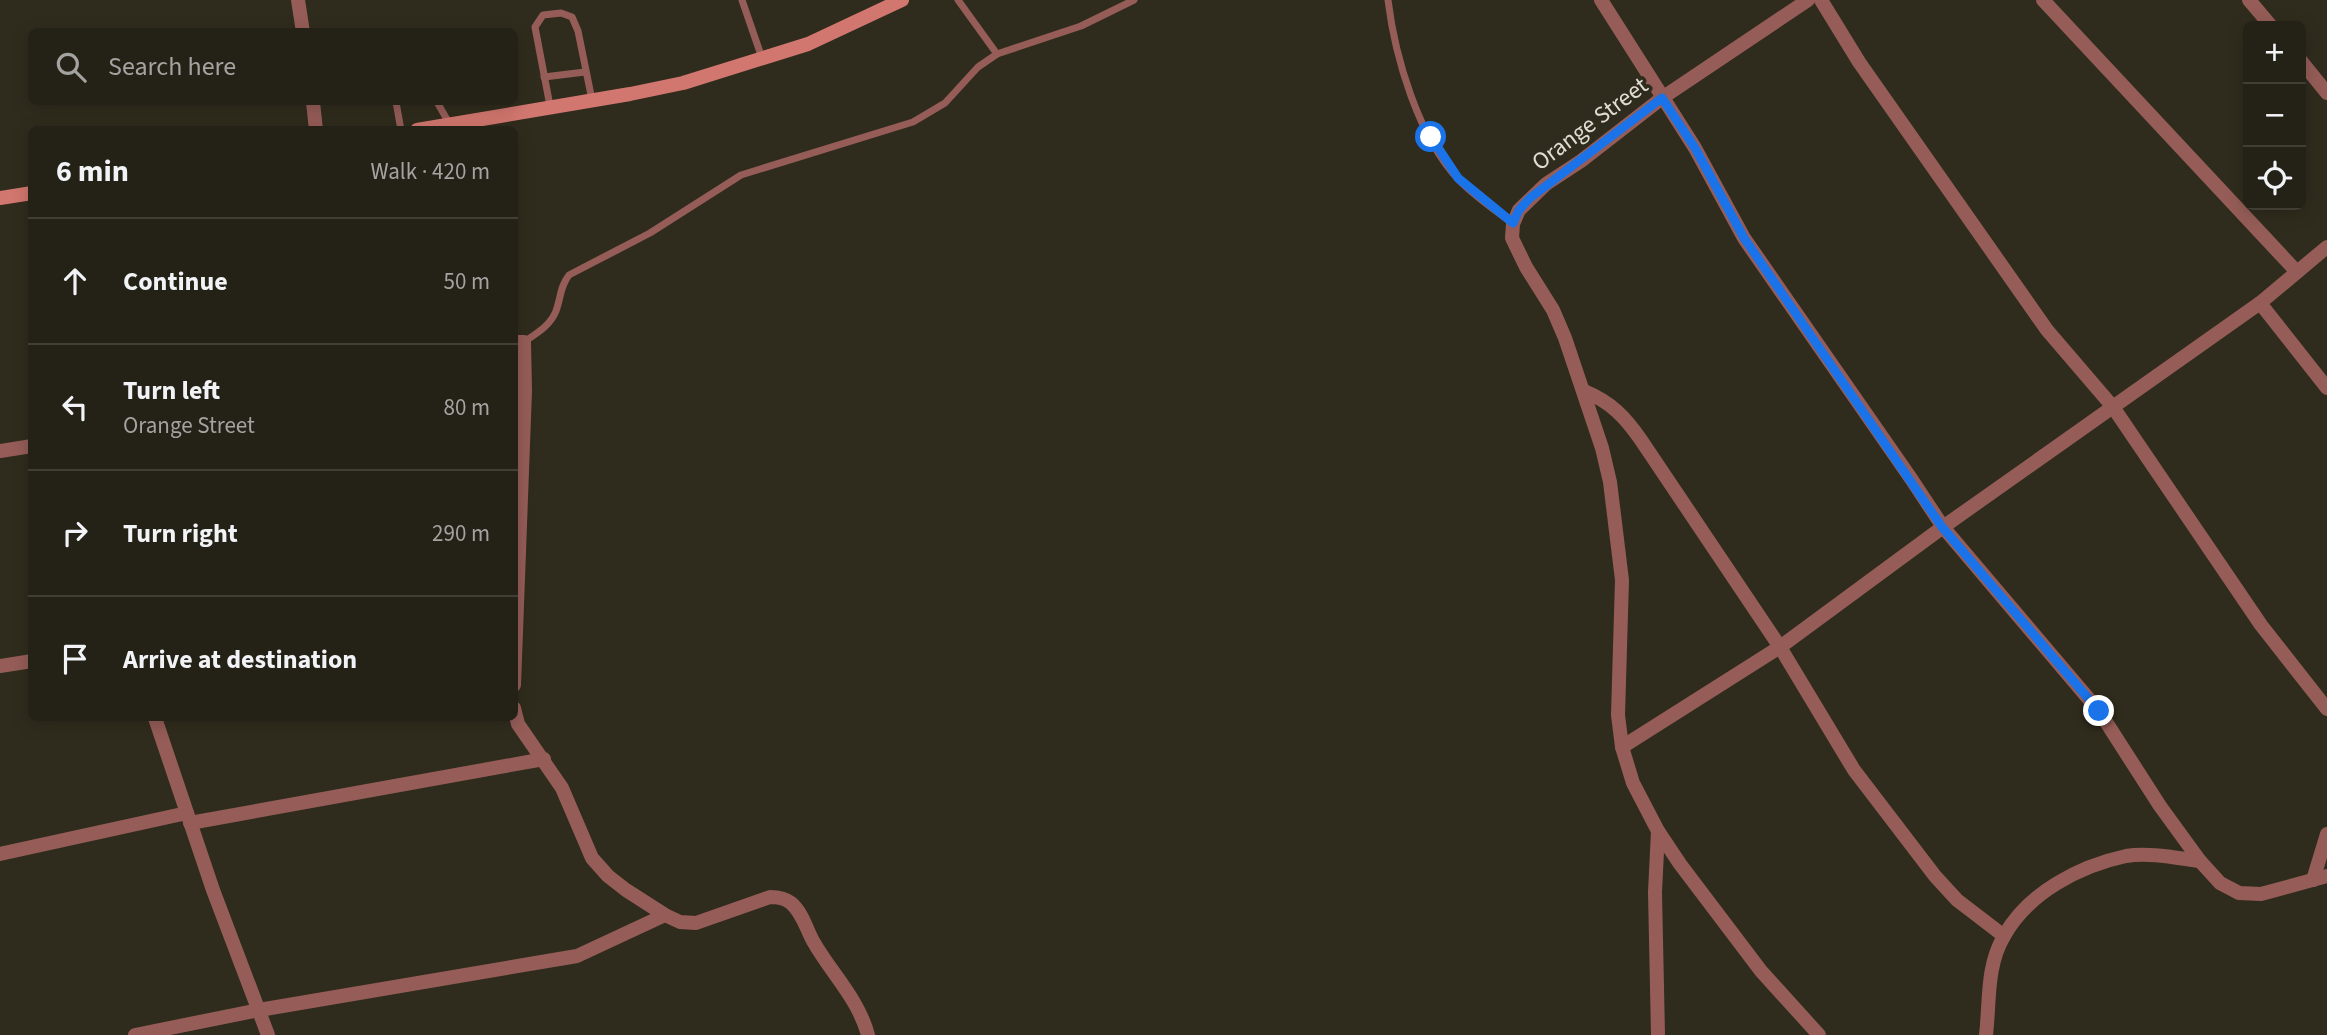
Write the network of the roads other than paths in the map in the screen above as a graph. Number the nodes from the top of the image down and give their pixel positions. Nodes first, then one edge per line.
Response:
1 (298, 0) edge
2 (742, 0) edge
3 (902, 0) edge
4 (958, 0) edge
5 (1133, 0) edge
6 (1388, 0) edge
7 (1601, 0) edge
8 (1808, 0) edge
9 (1821, 0) edge
10 (2043, 0) edge
11 (2249, 0) edge
12 (2267, 21) edge
13 (302, 28) edge
14 (997, 54) junction
15 (762, 58) junction
16 (2306, 67) edge
17 (585, 72) junction
18 (544, 77) junction
19 (2327, 93) edge
20 (1662, 98) junction
21 (592, 100) junction
22 (313, 105) edge
23 (397, 105) edge
24 (438, 105) edge
25 (550, 106) junction
26 (316, 126) edge
27 (400, 126) edge
28 (443, 126) edge
29 (28, 194) edge
30 (0, 198) edge
31 (1513, 223) junction
32 (2327, 247) edge
33 (2297, 272) junction
34 (2260, 303) junction
35 (519, 342) edge
36 (2327, 388) edge
37 (1584, 391) junction
38 (2113, 407) junction
39 (28, 447) edge
40 (0, 451) edge
41 (1942, 527) junction
42 (518, 536) edge
43 (1780, 647) junction
44 (28, 662) edge
45 (0, 666) edge
46 (2327, 709) edge
47 (156, 721) edge
48 (518, 721) edge
49 (1622, 747) junction
50 (544, 759) junction
51 (188, 818) junction
52 (1658, 831) junction
53 (2327, 834) edge
54 (0, 854) edge
55 (2200, 861) junction
56 (2320, 878) edge
57 (665, 915) junction
58 (2004, 936) junction
59 (259, 1010) junction
60 (135, 1035) edge
61 (268, 1035) edge
62 (868, 1035) edge
63 (1658, 1035) edge
64 (1819, 1035) edge
65 (1986, 1035) edge

1 - 13 street
2 - 15 lane
3 - 15 main road
4 - 14 lane
5 - 14 lane
6 - 31 lane
7 - 20 street
8 - 20 street, Orange Street
9 - 38 street
10 - 33 street
11 - 12 street
14 - 35 lane
15 - 21 main road
16 - 19 street
17 - 18 lane
17 - 18 lane
17 - 21 lane
18 - 25 lane
20 - 31 street, Orange Street
20 - 41 street
21 - 25 main road
22 - 26 street
23 - 27 lane
24 - 28 lane
25 - 28 main road
29 - 30 main road
31 - 37 street
32 - 33 street
33 - 34 street
34 - 36 street
34 - 38 street
35 - 42 street
37 - 43 street
37 - 49 street
38 - 41 street
38 - 46 street
39 - 40 street
41 - 43 street
41 - 55 street
43 - 49 street
43 - 58 street
44 - 45 street
47 - 51 street
48 - 50 street
49 - 52 street
50 - 51 street
50 - 57 street
51 - 54 street
51 - 59 street
52 - 63 street
52 - 64 street
53 - 56 street
55 - 56 street
55 - 58 street
57 - 59 street
57 - 62 street
58 - 65 street
59 - 60 street
59 - 61 street

